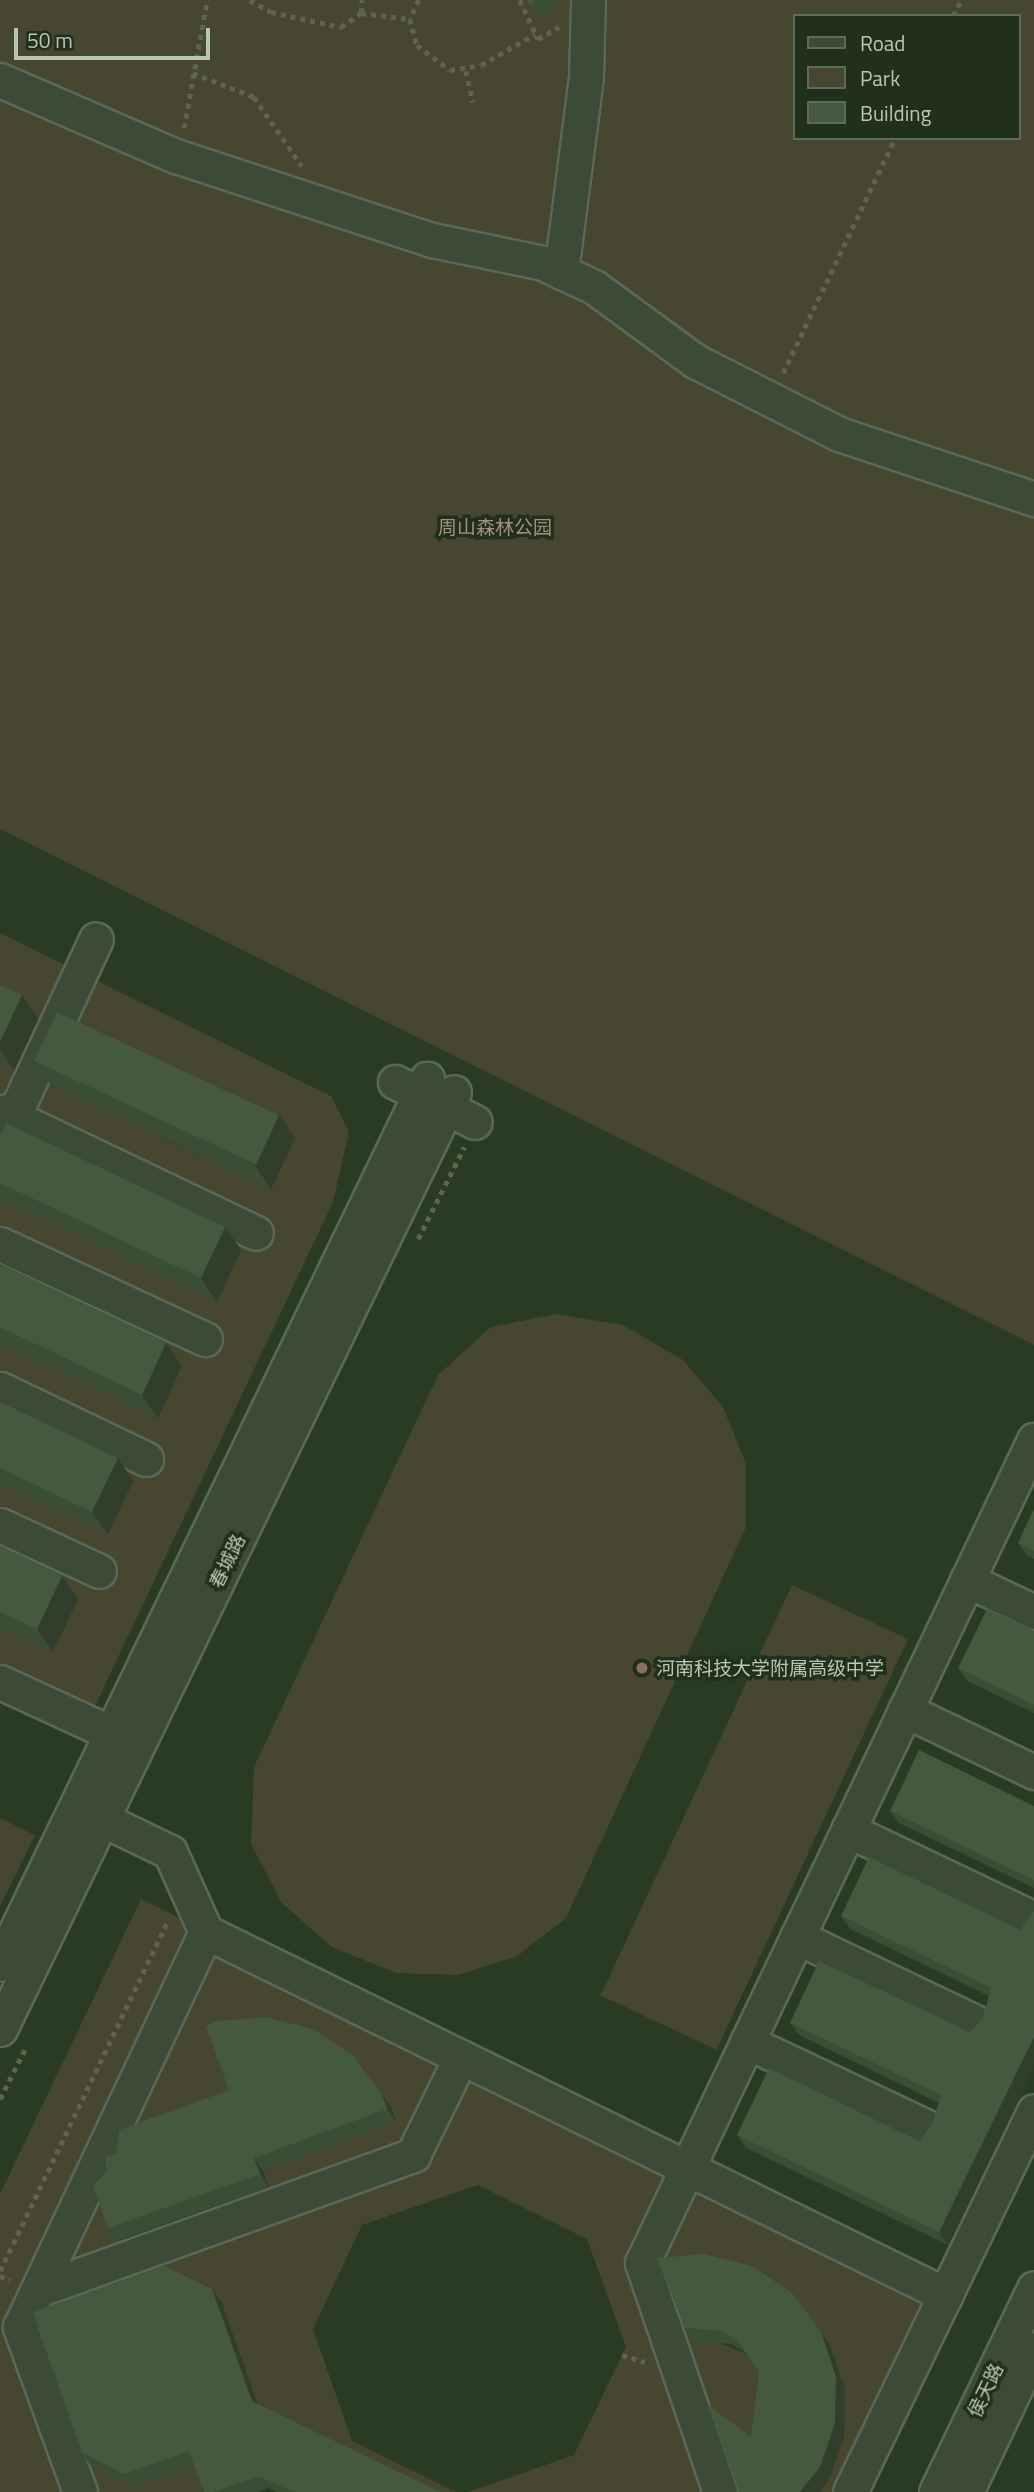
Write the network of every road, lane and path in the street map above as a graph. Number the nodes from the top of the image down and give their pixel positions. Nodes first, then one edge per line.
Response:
1 (207, 0) edge
2 (250, 0) edge
3 (362, 0) edge
4 (419, 0) edge
5 (520, 0) edge
6 (361, 13) junction
7 (588, 15) edge
8 (410, 19) junction
9 (535, 34) junction
10 (466, 71) junction
11 (193, 73) junction
12 (0, 80) edge
13 (473, 102) dead end
14 (894, 140) edge
15 (180, 157) junction
16 (331, 207) junction
17 (562, 272) junction
18 (770, 399) junction
19 (1034, 499) edge
20 (96, 939) dead end
21 (4, 1115) edge
22 (256, 1233) dead end
23 (0, 1244) edge
24 (205, 1339) dead end
25 (0, 1389) edge
26 (1034, 1440) edge
27 (146, 1458) dead end
28 (0, 1525) edge
29 (99, 1571) dead end
30 (967, 1580) junction
31 (1034, 1612) edge
32 (0, 1682) edge
33 (905, 1710) junction
34 (113, 1734) junction
35 (1034, 1772) edge
36 (90, 1813) junction
37 (848, 1830) junction
38 (185, 1885) junction
39 (1026, 1915) dead end
40 (19, 1932) edge
41 (206, 1932) junction
42 (797, 1937) junction
43 (0, 1964) edge
44 (975, 2022) edge
45 (0, 2029) edge
46 (747, 2042) junction
47 (461, 2057) junction
48 (1034, 2111) edge
49 (925, 2126) dead end
50 (688, 2168) junction
51 (0, 2271) edge
52 (1034, 2288) edge
53 (38, 2290) junction
54 (946, 2295) junction
55 (1034, 2349) edge
56 (80, 2492) edge
57 (720, 2492) edge
58 (850, 2492) edge
59 (936, 2492) edge
60 (966, 2492) edge

1 - 11 path
2 - 6 path
3 - 6 path
4 - 8 path
5 - 9 path
6 - 8 path
7 - 9 path
7 - 17 street
8 - 10 path
9 - 10 path
10 - 13 path
11 - 15 path
11 - 16 path
12 - 15 street
14 - 18 path
15 - 16 street
16 - 17 street
17 - 18 street
18 - 19 street
20 - 21 street
21 - 22 street
23 - 24 street
25 - 27 street
26 - 30 street
28 - 29 street
30 - 31 street
30 - 33 street
32 - 34 street
33 - 35 street
33 - 37 street
34 - 36 street, 春城路
34 - 36 street, 春城路
36 - 38 street
36 - 40 street, 春城路
37 - 39 street
37 - 42 street
38 - 41 street
38 - 51 path
40 - 43 street, 春城路
40 - 45 street, 春城路
41 - 47 street
41 - 53 street
42 - 44 street
42 - 46 street
46 - 49 street
46 - 50 street
47 - 50 street
47 - 53 street
48 - 54 street
50 - 54 street
50 - 57 street
52 - 59 street, 侯天路
53 - 56 street
54 - 58 street
55 - 60 street, 侯天路

